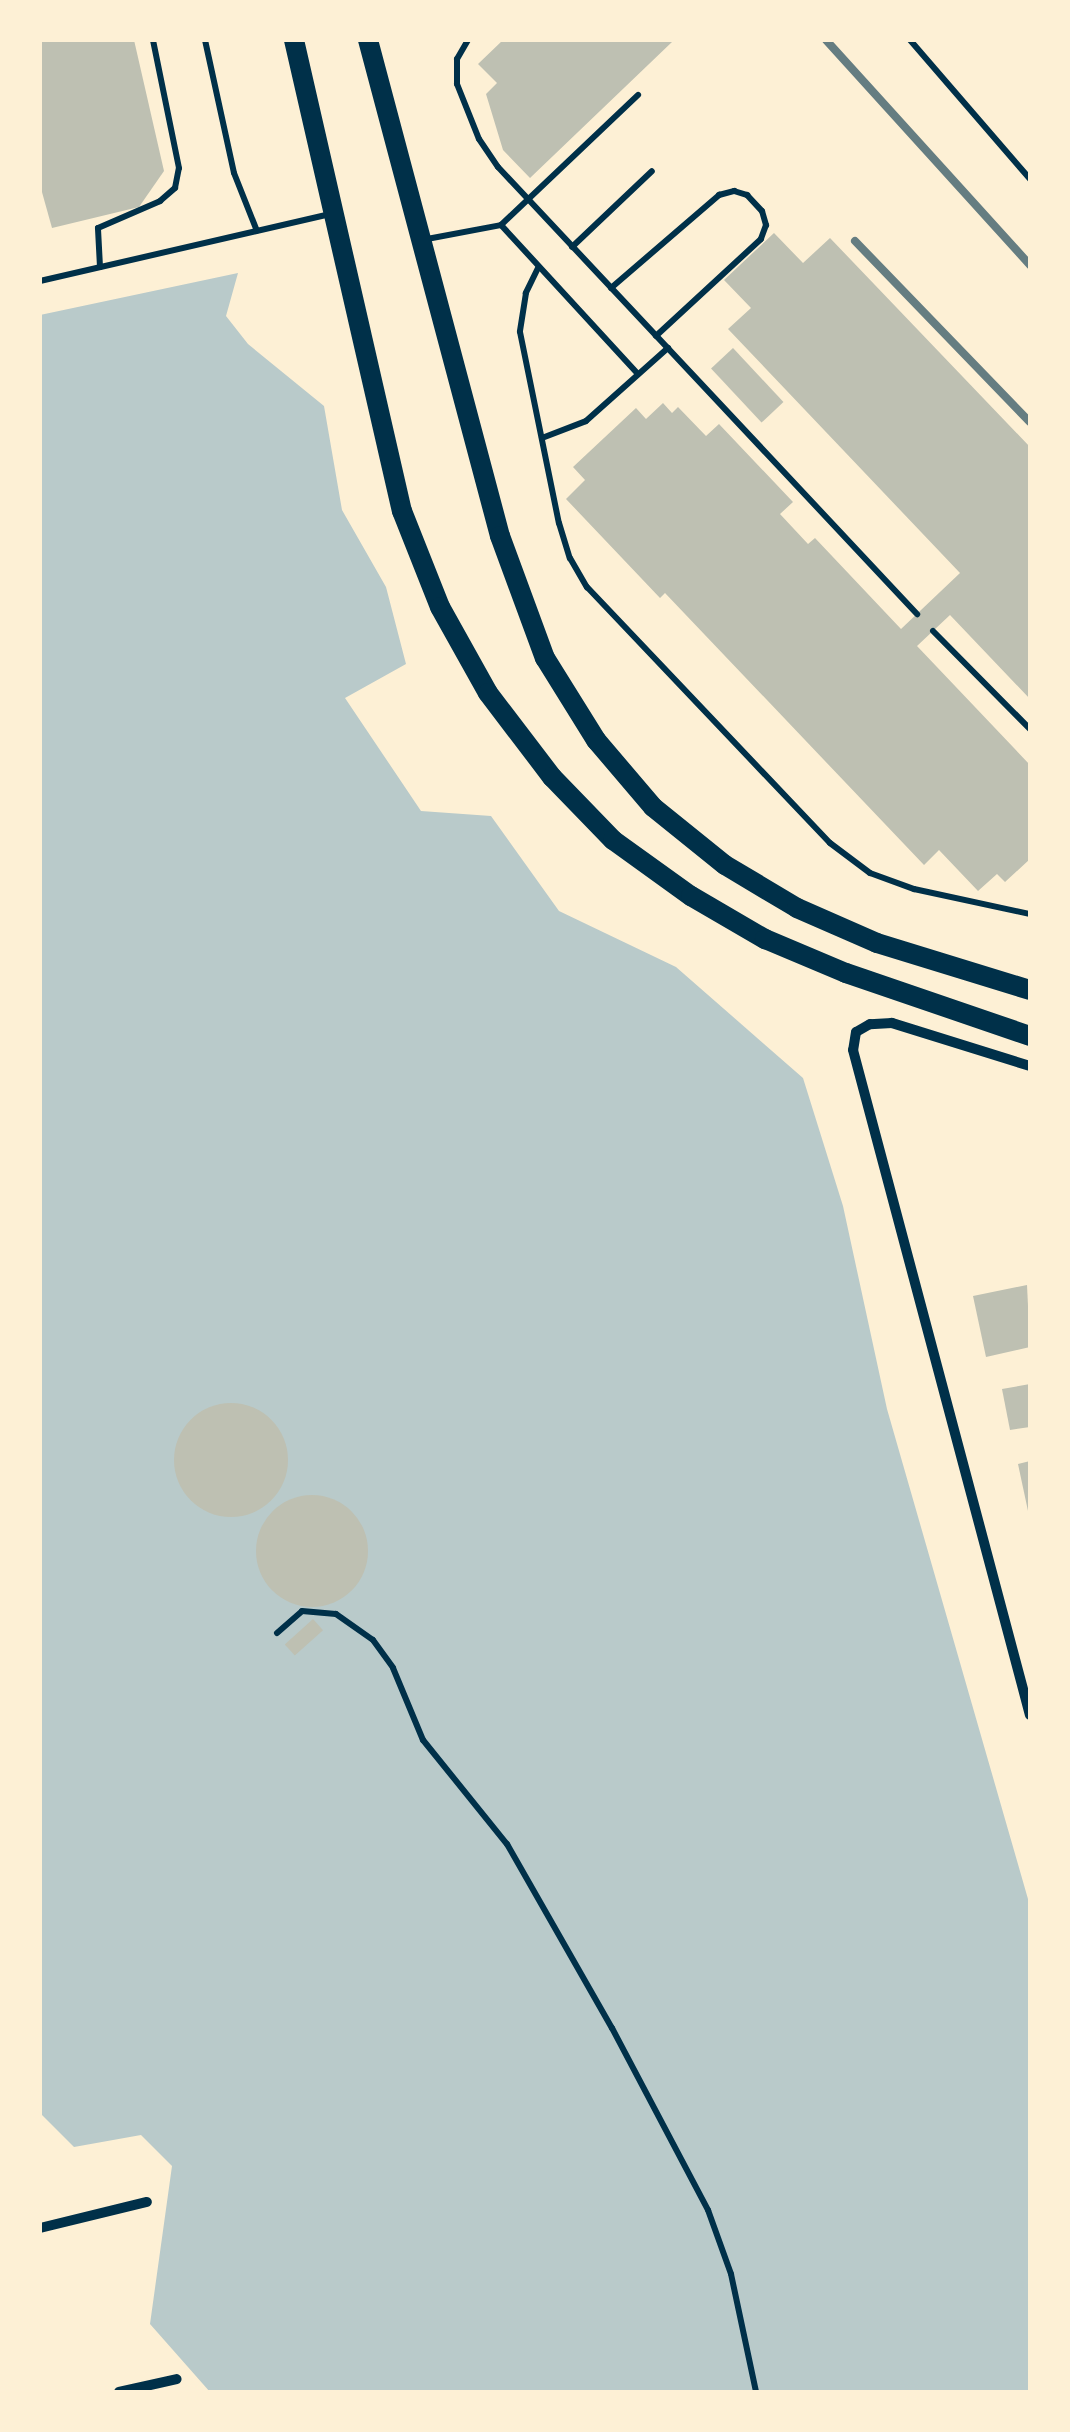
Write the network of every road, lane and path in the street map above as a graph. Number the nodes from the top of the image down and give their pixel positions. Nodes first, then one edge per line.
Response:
1 (153, 40) edge
2 (205, 40) edge
3 (294, 40) edge
4 (368, 40) edge
5 (468, 40) edge
6 (910, 40) edge
7 (638, 95) dead end
8 (652, 171) dead end
9 (1030, 179) edge
10 (528, 200) junction
11 (331, 214) junction
12 (501, 225) junction
13 (257, 231) junction
14 (421, 240) junction
15 (572, 247) junction
16 (100, 267) junction
17 (538, 268) junction
18 (40, 281) edge
19 (611, 288) junction
20 (656, 336) junction
21 (668, 348) junction
22 (638, 374) junction
23 (542, 438) junction
24 (917, 614) dead end
25 (933, 631) dead end
26 (1030, 729) edge
27 (1030, 914) edge
28 (1030, 990) edge
29 (1030, 1036) edge
30 (1030, 1066) edge
31 (277, 1633) dead end
32 (1030, 1657) edge
33 (1017, 1660) junction
34 (1030, 1715) edge
35 (147, 2202) dead end
36 (40, 2228) edge
37 (177, 2380) dead end
38 (119, 2392) edge
39 (756, 2392) edge

1 - 16 lane
2 - 13 lane
3 - 11 main road
4 - 14 main road
5 - 10 lane
6 - 9 lane
7 - 10 lane
8 - 15 lane
10 - 12 lane
10 - 15 lane
11 - 13 lane
11 - 29 main road
12 - 14 lane
12 - 17 lane
13 - 16 lane
14 - 28 main road
15 - 19 lane
16 - 18 lane
17 - 22 lane
17 - 23 lane
19 - 20 lane
19 - 20 lane
20 - 21 lane
21 - 22 lane
21 - 24 lane
22 - 23 lane
23 - 27 lane
25 - 26 lane
30 - 33 street
31 - 39 lane
32 - 33 street
33 - 34 street
35 - 36 street
37 - 38 street

